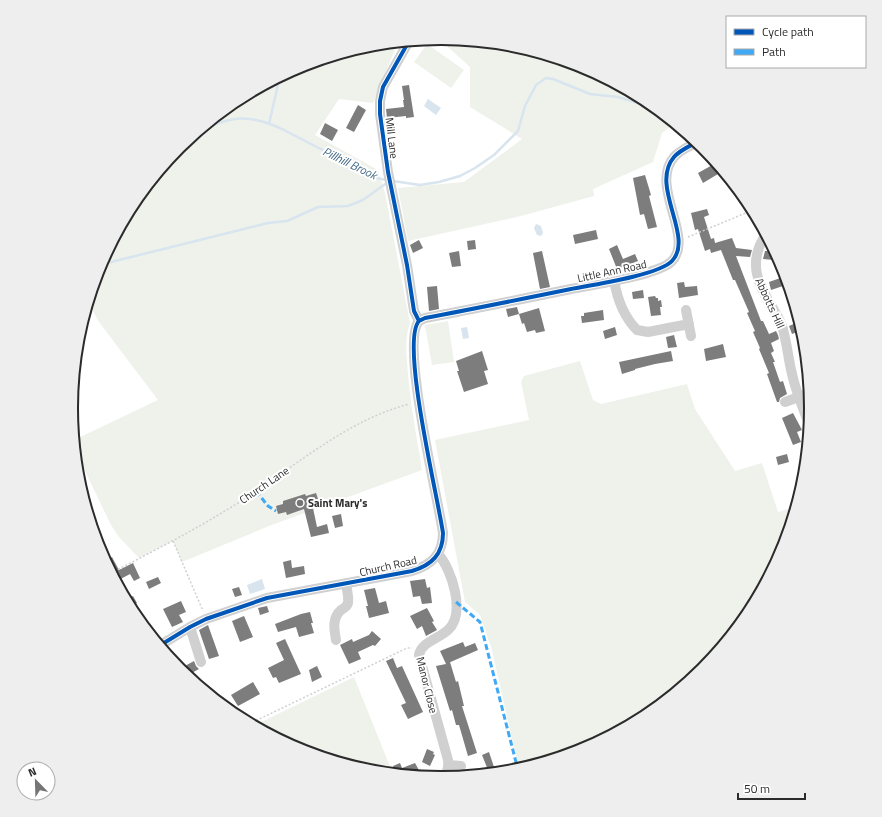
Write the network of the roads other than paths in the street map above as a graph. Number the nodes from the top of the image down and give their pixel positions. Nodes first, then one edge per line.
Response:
1 (406, 47) edge
2 (692, 145) edge
3 (762, 239) edge
4 (614, 280) junction
5 (686, 310) dead end
6 (419, 321) junction
7 (689, 324) junction
8 (691, 336) dead end
9 (803, 396) junction
10 (804, 400) edge
11 (785, 402) dead end
12 (438, 554) junction
13 (346, 584) junction
14 (190, 627) junction
15 (336, 640) dead end
16 (164, 643) edge
17 (201, 662) dead end
18 (448, 765) junction
19 (461, 766) dead end
20 (448, 772) edge

1 - 6 street, Mill Lane
2 - 4 street, Little Ann Road
3 - 9 street, Abbotts Hill
4 - 6 street, Little Ann Road
4 - 7 street
5 - 7 street
6 - 12 street
7 - 8 street
9 - 10 street, Abbotts Hill
9 - 11 street
12 - 13 street, Church Road
12 - 18 street, Manor Close
13 - 14 street, Church Road
13 - 15 street
14 - 16 street, Church Road
14 - 17 street
18 - 19 street
18 - 20 street

